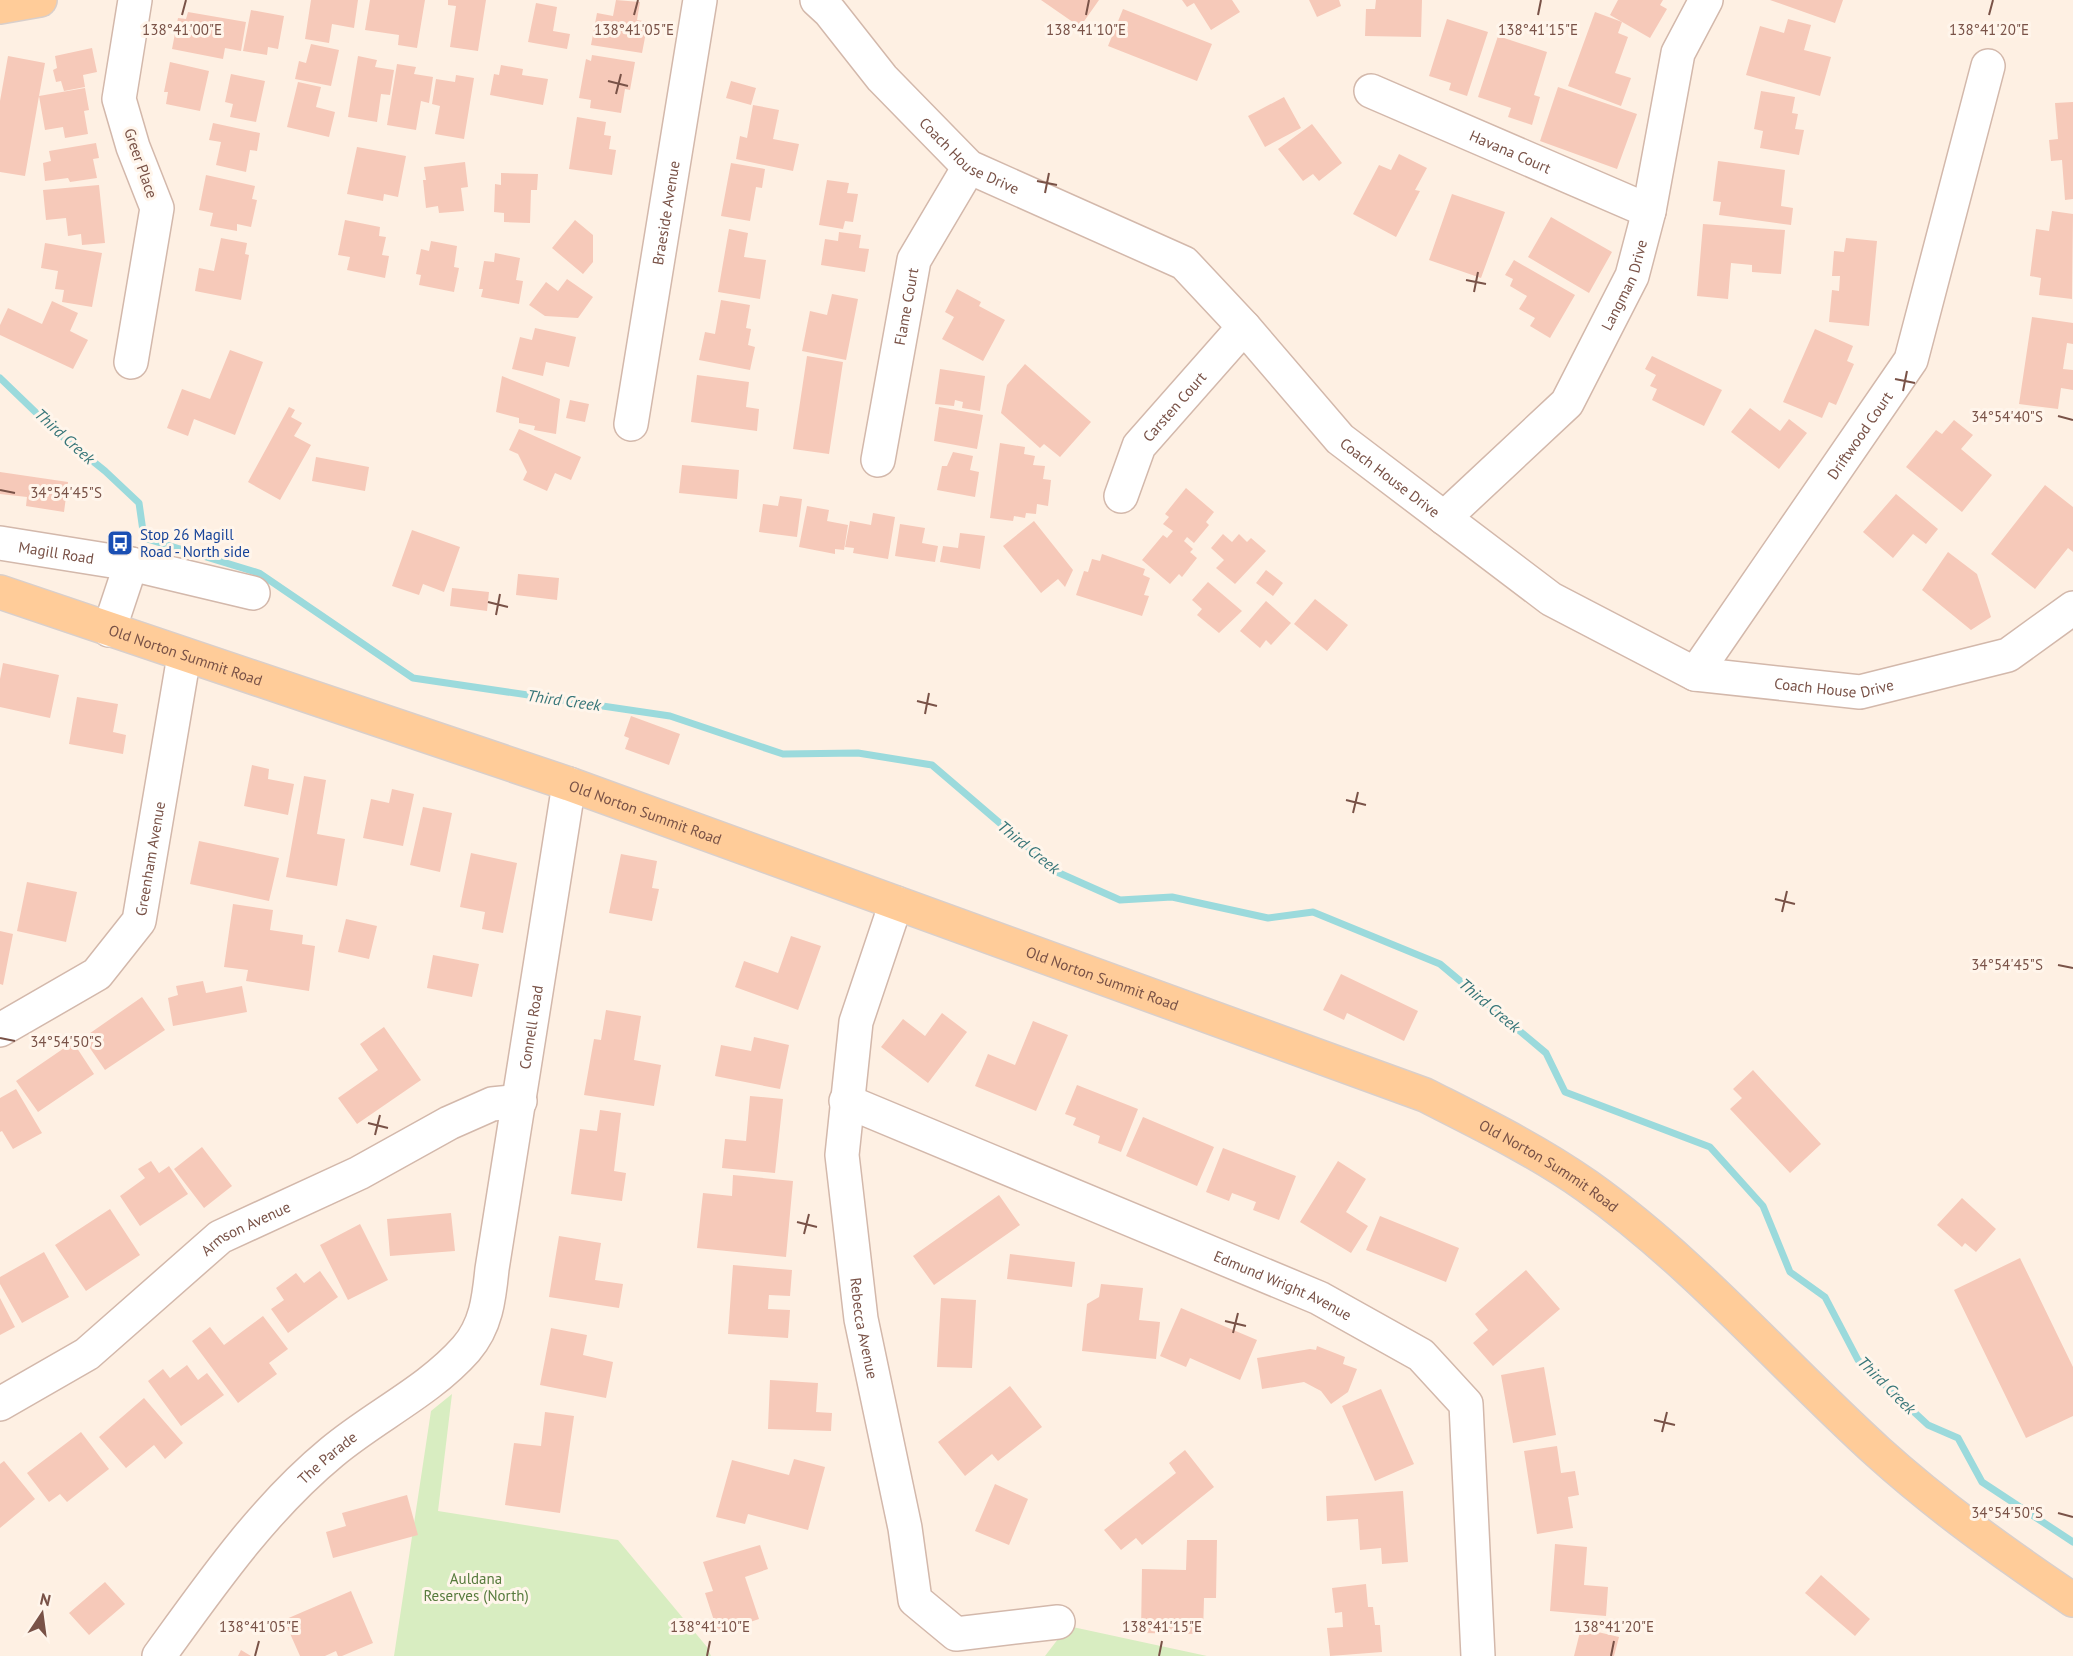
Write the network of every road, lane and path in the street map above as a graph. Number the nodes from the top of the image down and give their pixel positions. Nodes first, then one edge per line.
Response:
1 (40, 0) edge
2 (135, 0) edge
3 (700, 0) edge
4 (1706, 0) edge
5 (829, 4) edge
6 (0, 8) edge
7 (1988, 66) dead end
8 (1371, 91) dead end
9 (969, 168) junction
10 (1649, 211) junction
11 (1244, 327) junction
12 (131, 362) dead end
13 (631, 424) dead end
14 (878, 460) dead end
15 (1121, 496) dead end
16 (1444, 518) junction
17 (0, 543) edge
18 (131, 564) junction
19 (0, 592) edge
20 (253, 593) dead end
21 (2073, 608) edge
22 (109, 630) junction
23 (184, 656) junction
24 (1695, 674) junction
25 (569, 784) junction
26 (896, 903) junction
27 (0, 1030) edge
28 (520, 1101) junction
29 (846, 1101) junction
30 (492, 1269) joint
31 (0, 1404) edge
32 (2073, 1600) edge
33 (1058, 1622) dead end
34 (159, 1656) edge
35 (1478, 1656) edge

1 - 6 main road
2 - 12 street, Greer Place
3 - 13 street, Braeside Avenue
4 - 10 street, Langman Drive
5 - 9 street, Coach House Drive
7 - 24 street, Driftwood Court
8 - 10 street, Havana Court
9 - 11 street, Coach House Drive
9 - 14 street, Flame Court
10 - 16 street, Langman Drive
11 - 15 street, Carsten Court
11 - 16 street, Coach House Drive
16 - 24 street, Coach House Drive
17 - 18 street, Magill Road
18 - 20 street, Magill Road
18 - 22 street
19 - 22 main road, Old Norton Summit Road
21 - 24 street, Coach House Drive
22 - 23 main road, Old Norton Summit Road
23 - 25 main road, Old Norton Summit Road
23 - 27 street, Greenham Avenue
25 - 26 main road, Old Norton Summit Road
25 - 28 street, Connell Road
26 - 29 street, Rebecca Avenue
26 - 32 main road, Old Norton Summit Road
28 - 30 street, Connell Road
28 - 31 street, Armson Avenue
29 - 33 street, Rebecca Avenue
29 - 35 street, Edmund Wright Avenue
30 - 34 street, The Parade

